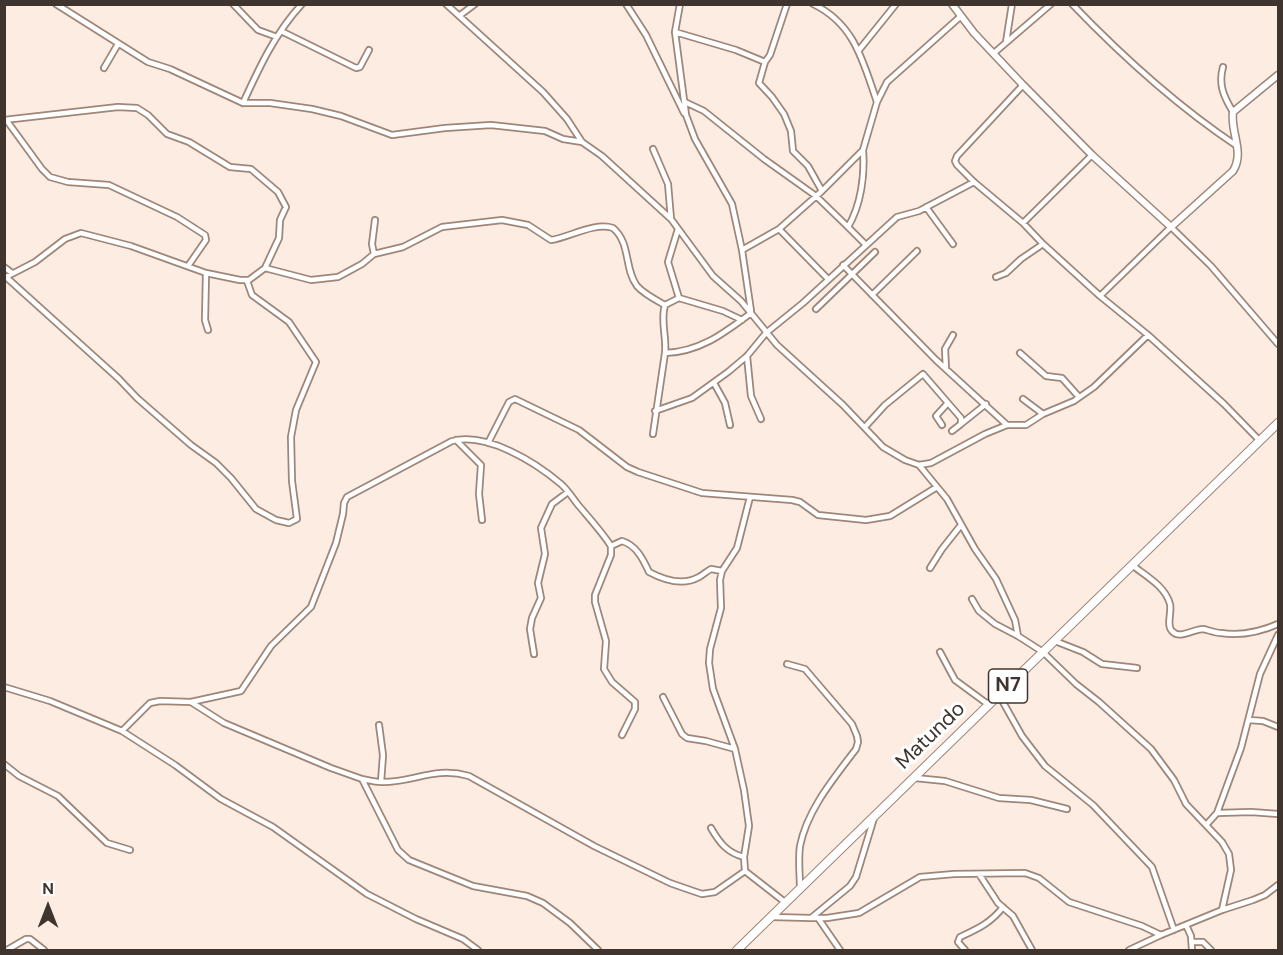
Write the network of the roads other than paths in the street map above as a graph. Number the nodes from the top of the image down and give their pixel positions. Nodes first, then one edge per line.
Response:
1 (56, 4) edge
2 (233, 4) edge
3 (302, 4) edge
4 (446, 4) edge
5 (475, 4) edge
6 (626, 4) edge
7 (680, 4) edge
8 (787, 4) edge
9 (813, 4) edge
10 (828, 4) edge
11 (896, 4) edge
12 (952, 4) edge
13 (1012, 4) edge
14 (1051, 4) edge
15 (1071, 4) edge
16 (824, 10) junction
17 (459, 16) junction
18 (961, 16) junction
19 (281, 31) junction
20 (675, 32) junction
21 (277, 37) junction
22 (1006, 42) junction
23 (118, 44) junction
24 (369, 50) dead end
25 (859, 50) junction
26 (994, 53) junction
27 (765, 62) junction
28 (1223, 67) dead end
29 (104, 68) dead end
30 (1278, 75) edge
31 (1023, 85) junction
32 (243, 102) junction
33 (685, 102) junction
34 (877, 102) junction
35 (1233, 112) junction
36 (686, 115) junction
37 (6, 121) edge
38 (582, 142) junction
39 (1237, 146) junction
40 (653, 149) dead end
41 (863, 150) junction
42 (1092, 155) junction
43 (974, 182) junction
44 (822, 191) junction
45 (816, 195) junction
46 (926, 207) junction
47 (671, 219) junction
48 (375, 220) dead end
49 (1023, 223) junction
50 (1171, 226) junction
51 (848, 227) junction
52 (779, 229) junction
53 (678, 230) junction
54 (953, 244) dead end
55 (1043, 244) junction
56 (866, 245) junction
57 (742, 250) junction
58 (917, 251) dead end
59 (875, 252) dead end
60 (374, 254) junction
61 (188, 266) junction
62 (843, 266) junction
63 (4, 267) edge
64 (265, 268) junction
65 (12, 273) junction
66 (206, 273) junction
67 (851, 274) junction
68 (996, 277) dead end
69 (5, 278) edge
70 (828, 279) junction
71 (247, 281) junction
72 (872, 295) junction
73 (1100, 296) junction
74 (679, 298) junction
75 (665, 306) junction
76 (816, 309) dead end
77 (752, 313) junction
78 (742, 320) junction
79 (208, 330) dead end
80 (766, 333) junction
81 (953, 335) dead end
82 (1148, 335) junction
83 (1278, 344) edge
84 (665, 353) junction
85 (1020, 353) dead end
86 (747, 356) junction
87 (946, 369) junction
88 (714, 383) junction
89 (1079, 397) junction
90 (1023, 399) dead end
91 (947, 404) junction
92 (986, 404) junction
93 (655, 411) junction
94 (1043, 414) junction
95 (761, 419) dead end
96 (1278, 423) edge
97 (961, 424) junction
98 (730, 425) dead end
99 (942, 425) dead end
100 (1007, 425) junction
101 (865, 427) junction
102 (952, 431) dead end
103 (652, 434) dead end
104 (456, 440) junction
105 (1260, 441) junction
106 (488, 443) junction
107 (919, 465) junction
108 (937, 487) junction
109 (568, 492) junction
110 (750, 497) junction
111 (482, 520) dead end
112 (961, 525) junction
113 (611, 546) junction
114 (1132, 565) junction
115 (930, 568) dead end
116 (722, 571) junction
117 (972, 599) dead end
118 (1278, 624) edge
119 (1278, 635) edge
120 (1018, 636) junction
121 (1055, 640) junction
122 (940, 652) dead end
123 (1043, 652) junction
124 (534, 654) dead end
125 (787, 664) dead end
126 (1137, 668) dead end
127 (4, 687) edge
128 (999, 695) junction
129 (663, 697) dead end
130 (191, 702) junction
131 (989, 705) junction
132 (1249, 720) junction
133 (379, 725) dead end
134 (1278, 727) edge
135 (122, 731) junction
136 (622, 735) dead end
137 (735, 749) junction
138 (4, 764) edge
139 (362, 778) junction
140 (914, 778) junction
141 (381, 782) junction
142 (1067, 809) dead end
143 (1217, 813) junction
144 (1278, 814) edge
145 (874, 818) junction
146 (1207, 824) junction
147 (711, 828) dead end
148 (130, 850) dead end
149 (744, 857) junction
150 (745, 871) junction
151 (979, 874) junction
152 (1278, 885) edge
153 (800, 889) junction
154 (786, 903) junction
155 (1003, 908) junction
156 (1222, 910) junction
157 (772, 917) junction
158 (811, 918) junction
159 (818, 918) junction
160 (1186, 925) junction
161 (1174, 930) junction
162 (1161, 935) junction
163 (1192, 942) junction
164 (7, 951) edge
165 (44, 951) edge
166 (478, 951) edge
167 (598, 951) edge
168 (737, 951) edge
169 (840, 951) edge
170 (965, 951) edge
171 (1032, 951) edge
172 (1130, 951) edge
173 (1192, 951) edge
174 (1211, 951) edge

1 - 23 street
2 - 21 street
3 - 19 street
4 - 17 street
5 - 17 street
6 - 36 street
7 - 20 street
8 - 27 street
9 - 16 street
10 - 16 street
11 - 25 street
12 - 18 street
13 - 22 street
14 - 22 street
15 - 39 street
16 - 25 street
17 - 38 street
18 - 26 street
18 - 34 street
19 - 21 street
19 - 24 street
20 - 27 street
20 - 33 street
21 - 32 street
22 - 26 street
23 - 29 street
23 - 32 street
25 - 34 street
26 - 31 street
27 - 44 street
28 - 35 street
30 - 35 street
31 - 42 street
31 - 43 street
32 - 38 street
33 - 36 street
33 - 45 street
34 - 41 street
35 - 39 street
36 - 57 street
37 - 61 street
37 - 64 street
38 - 47 street
39 - 50 street
40 - 47 street
41 - 44 street
41 - 51 street
42 - 49 street
42 - 50 street
43 - 46 street
43 - 49 street
44 - 45 street
45 - 51 street
45 - 52 street
46 - 54 street
46 - 56 street
47 - 53 street
48 - 60 street
49 - 55 street
50 - 73 street
50 - 83 street
51 - 56 street
52 - 57 street
52 - 70 street
53 - 74 street
53 - 77 street
55 - 68 street
55 - 73 street
56 - 62 street
57 - 77 street
58 - 72 street
59 - 67 street
60 - 64 street
60 - 75 street
61 - 65 street
61 - 66 street
62 - 67 street
62 - 70 street
63 - 65 street
64 - 71 street
65 - 69 street
66 - 71 street
66 - 79 street
67 - 72 street
67 - 76 street
69 - 71 street
70 - 80 street
72 - 87 street
73 - 82 street
74 - 75 street
74 - 78 street
75 - 84 street
77 - 78 street
77 - 80 street
78 - 84 street
80 - 86 street
80 - 101 street
81 - 87 street
82 - 89 street
82 - 105 street
84 - 93 street
85 - 89 street
86 - 88 street
86 - 95 street
87 - 92 street
88 - 93 street
88 - 98 street
89 - 94 street
90 - 94 street
91 - 97 street
91 - 99 street
91 - 101 street
92 - 97 street
92 - 100 street
93 - 103 street
94 - 100 street
96 - 105 main road, Matundo / N7
97 - 102 street
100 - 107 street
101 - 107 street
104 - 106 street
104 - 111 street
104 - 130 street
105 - 114 main road, Matundo / N7
106 - 109 street
106 - 110 street
107 - 108 street
108 - 110 street
108 - 112 street
109 - 113 street
109 - 124 street
110 - 116 street
112 - 115 street
112 - 120 street
113 - 116 street
113 - 136 street
114 - 118 street
114 - 121 main road, Matundo / N7
116 - 137 street
117 - 120 street
119 - 132 street
120 - 123 street
121 - 123 main road, Matundo / N7
121 - 126 street
122 - 131 street
123 - 128 main road, Matundo / N7
123 - 146 street
125 - 153 street
127 - 135 street
128 - 131 main road, Matundo / N7
128 - 161 street
129 - 137 street
130 - 135 street
130 - 139 street
131 - 140 main road, Matundo / N7
132 - 134 street
132 - 143 street
133 - 141 street
135 - 166 street
137 - 149 street
138 - 148 street
139 - 141 street
139 - 167 street
140 - 142 street
140 - 145 main road, Matundo / N7
141 - 150 street
143 - 144 street
143 - 146 street
145 - 153 main road, Matundo / N7
145 - 158 street
146 - 156 street
147 - 149 street
149 - 150 street
150 - 154 street
151 - 155 street
151 - 159 street
151 - 162 street
152 - 156 street
153 - 154 main road, Matundo / N7
154 - 157 main road, Matundo / N7
155 - 170 street
155 - 171 street
156 - 160 street
157 - 158 street
157 - 168 main road, Matundo / N7
158 - 159 street
159 - 169 street
160 - 161 street
160 - 163 street
161 - 162 street
162 - 172 street
163 - 173 street
163 - 174 street
164 - 165 street

